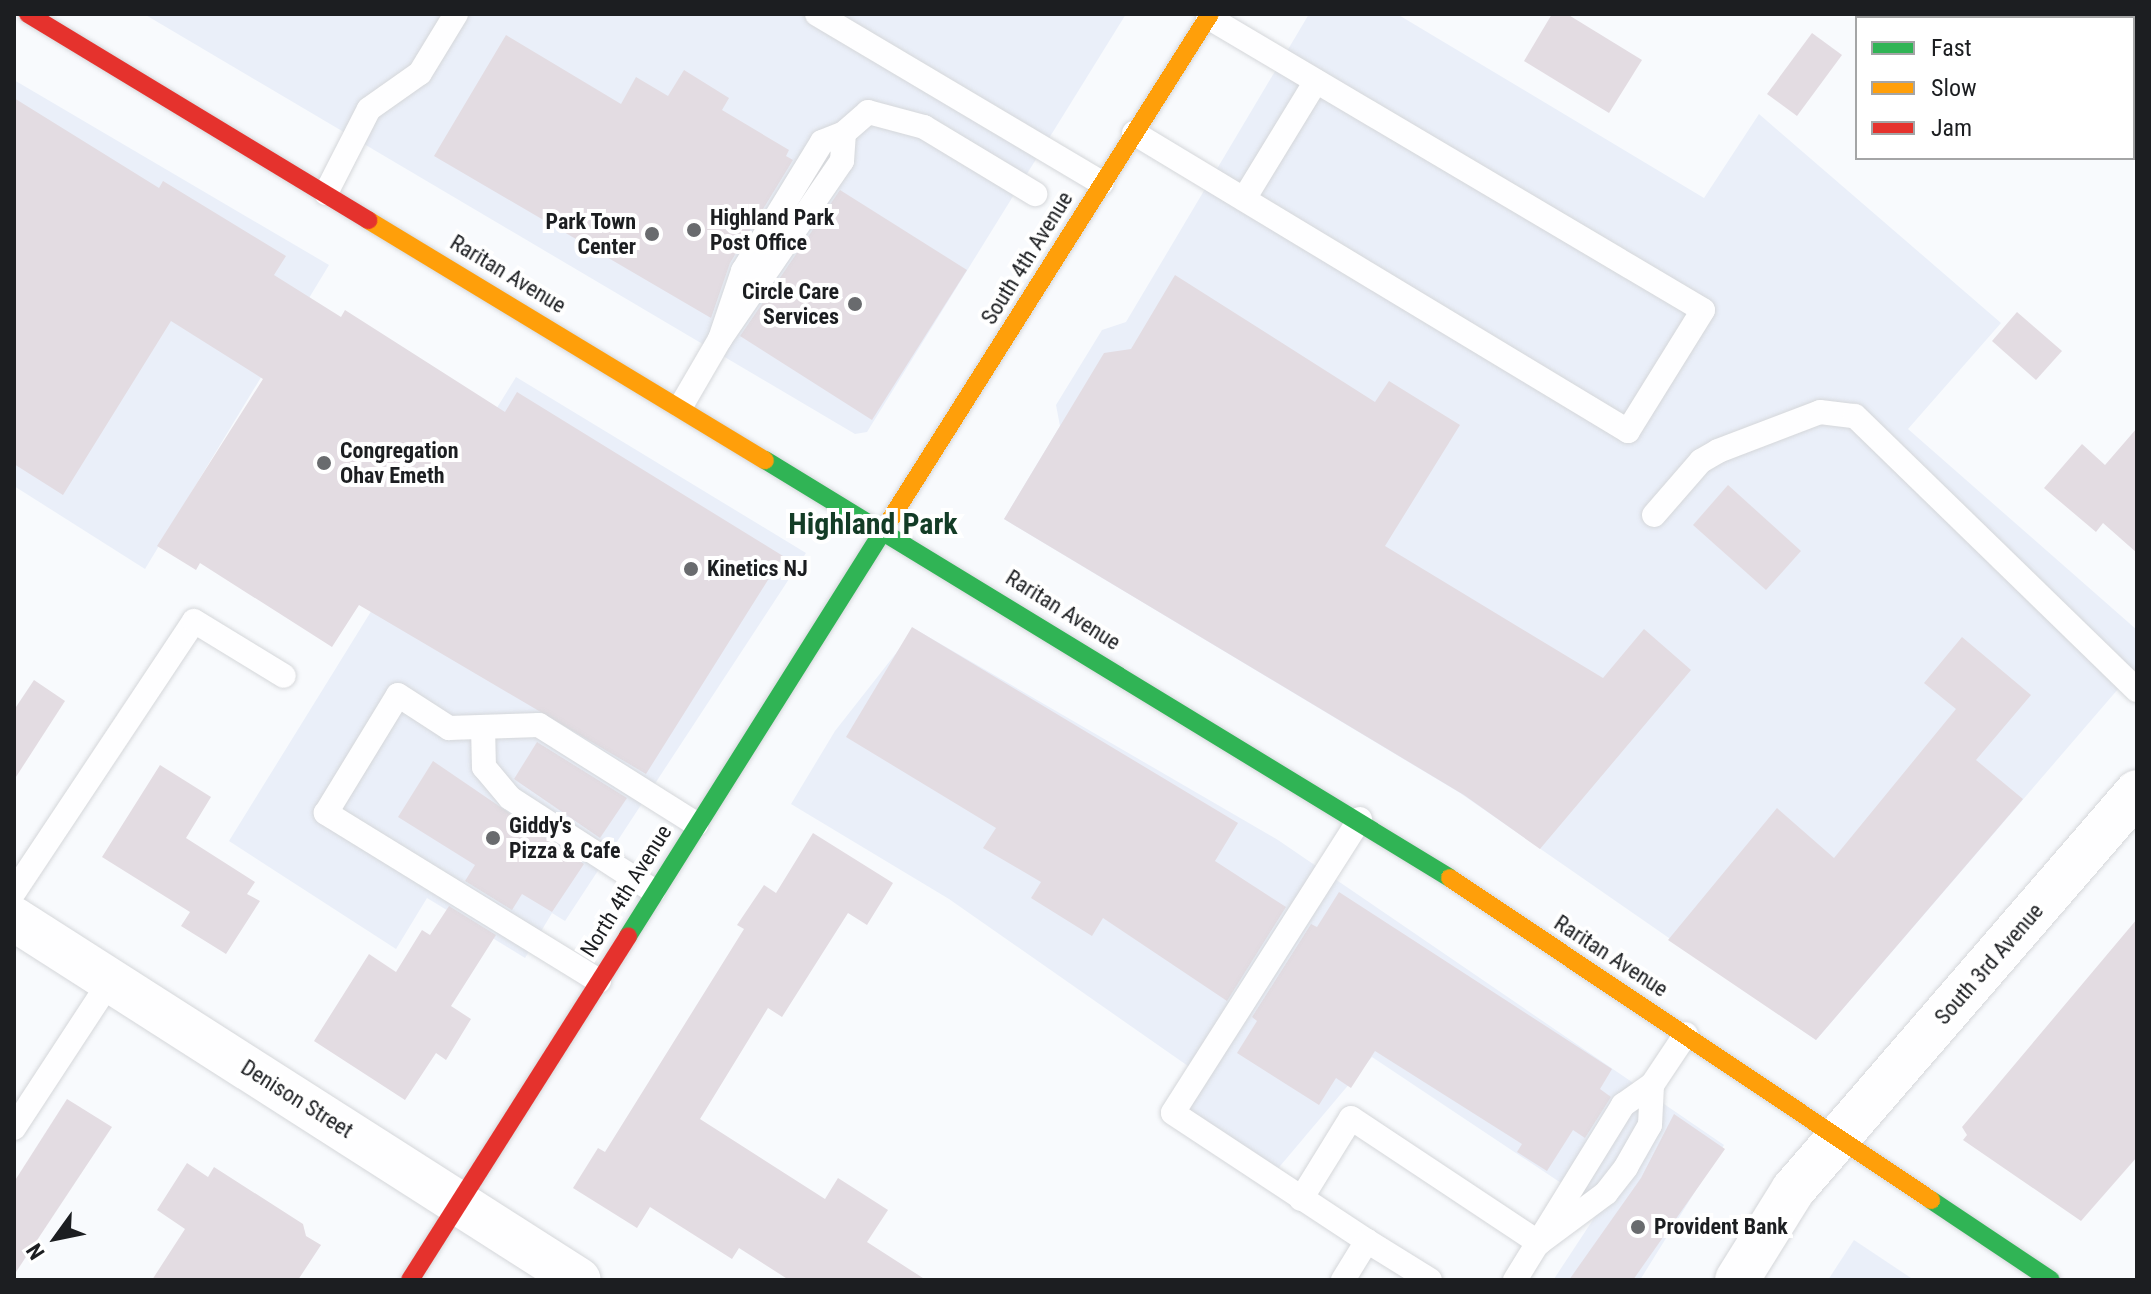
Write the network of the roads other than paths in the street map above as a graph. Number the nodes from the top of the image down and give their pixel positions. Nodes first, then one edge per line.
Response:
1 (28, 14) edge
2 (456, 14) edge
3 (817, 14) edge
4 (1209, 16) edge
5 (58, 22) edge
6 (1316, 81) junction
7 (1134, 133) junction
8 (1102, 183) junction
9 (326, 193) junction
10 (1035, 194) dead end
11 (1244, 199) junction
12 (681, 406) junction
13 (1654, 515) dead end
14 (884, 528) junction
15 (284, 676) dead end
16 (2137, 690) edge
17 (483, 727) junction
18 (2137, 792) edge
19 (1360, 819) junction
20 (696, 824) junction
21 (654, 891) junction
22 (14, 892) edge
23 (14, 919) edge
24 (111, 980) junction
25 (599, 981) junction
26 (1686, 1034) junction
27 (1652, 1085) junction
28 (14, 1128) edge
29 (1841, 1137) junction
30 (1301, 1199) junction
31 (457, 1205) junction
32 (1367, 1241) junction
33 (1539, 1243) junction
34 (410, 1280) edge
35 (579, 1280) edge
36 (1343, 1280) edge
37 (1430, 1280) edge
38 (1515, 1280) edge
39 (1737, 1280) edge
40 (2051, 1280) edge

1 - 5 main road, Raritan Avenue
2 - 9 lane
3 - 8 lane
4 - 6 lane
4 - 7 main road, South 4th Avenue
5 - 9 main road, Raritan Avenue
6 - 11 lane
6 - 11 lane
7 - 8 main road, South 4th Avenue
7 - 11 lane
8 - 14 main road, South 4th Avenue
9 - 12 main road, Raritan Avenue
10 - 12 lane
12 - 14 main road, Raritan Avenue
13 - 16 lane
14 - 19 main road, Raritan Avenue
14 - 20 main road, North 4th Avenue
15 - 22 lane
17 - 20 lane
17 - 21 lane
17 - 25 lane
18 - 29 street, South 3rd Avenue
19 - 26 main road, Raritan Avenue
19 - 30 lane
20 - 21 main road, North 4th Avenue
21 - 25 main road, North 4th Avenue
23 - 24 street, Denison Street
24 - 28 lane
24 - 31 street, Denison Street
25 - 31 main road, North 4th Avenue
26 - 27 lane
26 - 29 main road, Raritan Avenue
27 - 33 lane
27 - 33 lane
29 - 39 street, South 3rd Avenue
29 - 40 main road, Raritan Avenue
30 - 32 lane
30 - 33 lane
31 - 34 main road, North 4th Avenue
31 - 35 street, Denison Street
32 - 36 lane
32 - 37 lane
33 - 38 lane

